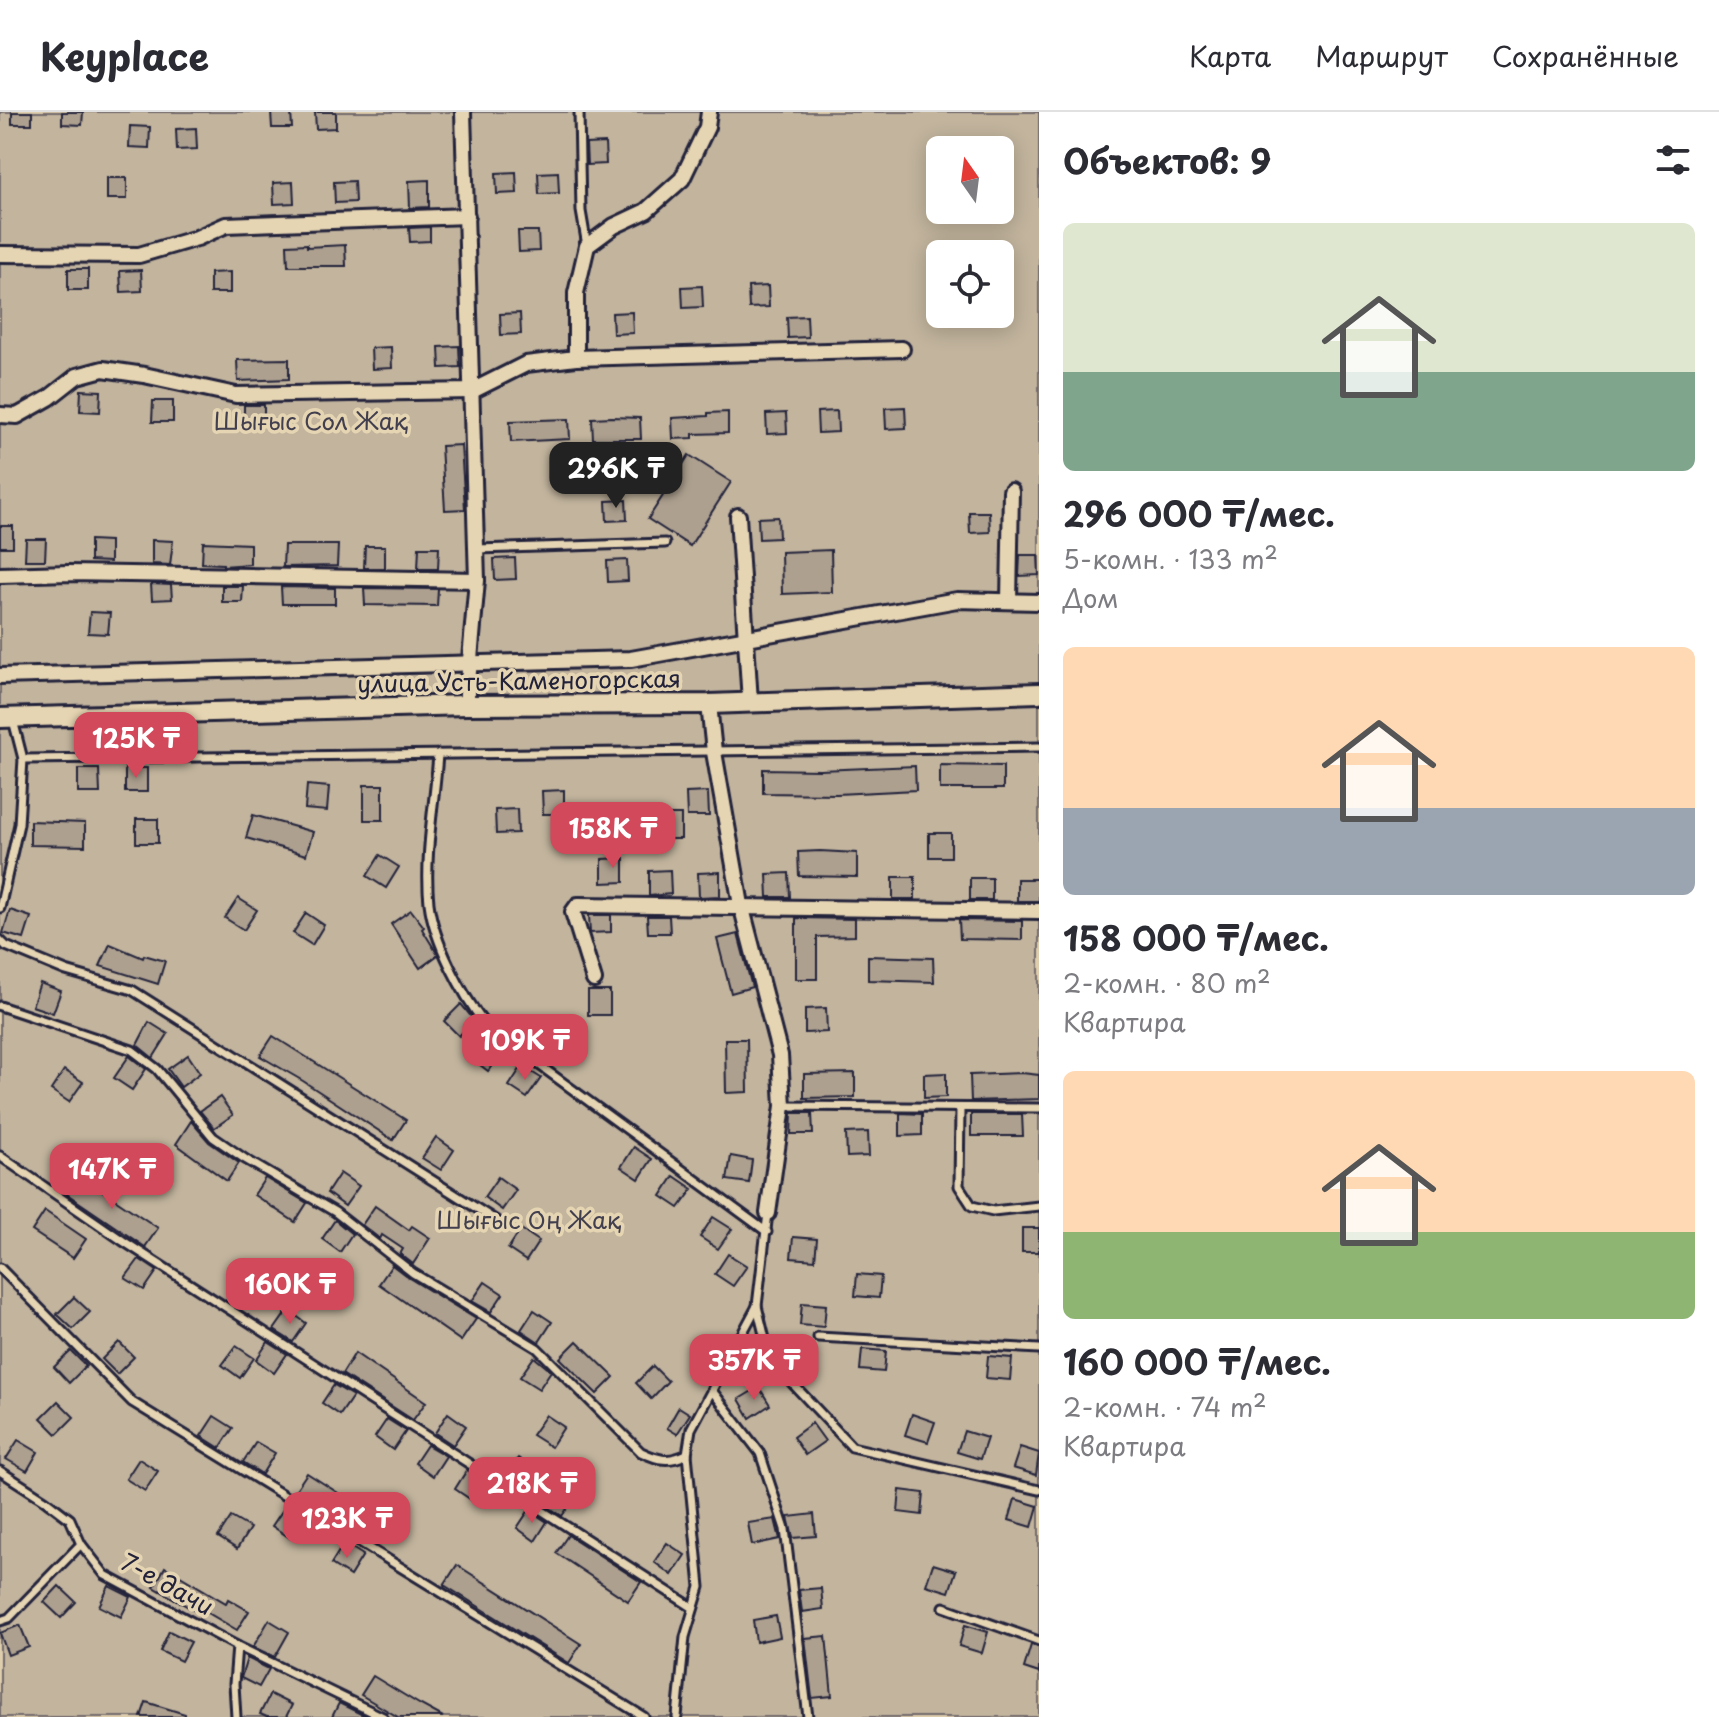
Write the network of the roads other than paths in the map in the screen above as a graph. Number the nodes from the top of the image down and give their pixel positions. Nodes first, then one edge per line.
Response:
1 (463, 112) edge
2 (579, 112) edge
3 (709, 112) edge
4 (467, 216) junction
5 (587, 246) junction
6 (0, 254) edge
7 (902, 349) dead end
8 (576, 358) junction
9 (472, 391) junction
10 (0, 415) edge
11 (1011, 491) dead end
12 (738, 516) dead end
13 (665, 543) dead end
14 (476, 549) junction
15 (0, 575) edge
16 (477, 580) junction
17 (1009, 601) junction
18 (1039, 602) edge
19 (745, 639) junction
20 (468, 665) junction
21 (0, 676) edge
22 (1039, 693) edge
23 (750, 702) junction
24 (709, 704) junction
25 (466, 705) junction
26 (6, 718) edge
27 (1039, 747) edge
28 (714, 752) junction
29 (438, 754) junction
30 (23, 759) junction
31 (741, 905) junction
32 (0, 908) edge
33 (1039, 911) edge
34 (0, 940) edge
35 (594, 980) dead end
36 (0, 1006) edge
37 (783, 1106) junction
38 (1039, 1108) edge
39 (960, 1109) junction
40 (0, 1156) edge
41 (1039, 1206) edge
42 (768, 1213) joint
43 (500, 1223) dead end
44 (767, 1232) junction
45 (0, 1268) edge
46 (757, 1306) junction
47 (818, 1337) dead end
48 (1039, 1349) edge
49 (713, 1392) junction
50 (687, 1454) junction
51 (0, 1471) edge
52 (1039, 1490) edge
53 (81, 1544) junction
54 (692, 1607) junction
55 (944, 1607) dead end
56 (0, 1621) edge
57 (1039, 1641) edge
58 (237, 1646) junction
59 (236, 1717) edge
60 (383, 1717) edge
61 (644, 1717) edge
62 (677, 1717) edge
63 (808, 1717) edge

1 - 4 street
2 - 5 lane
3 - 5 street
4 - 6 street
4 - 9 street
5 - 8 street
7 - 8 street
8 - 9 street
9 - 10 street
9 - 14 street
11 - 17 street
12 - 19 street
13 - 14 lane
14 - 16 street
15 - 16 street
16 - 20 street
17 - 18 street
17 - 19 street
19 - 20 street
19 - 23 street
20 - 21 street
20 - 25 street
22 - 23 street, улица Усть-Каменогорская
23 - 24 street, улица Усть-Каменогорская
24 - 25 street, улица Усть-Каменогорская
24 - 28 street
25 - 26 street, улица Усть-Каменогорская
26 - 30 lane
27 - 28 lane
28 - 29 lane
28 - 31 street
29 - 30 lane
29 - 44 lane
30 - 32 lane
31 - 33 street
31 - 35 street
31 - 37 street
34 - 43 lane
36 - 50 lane
37 - 39 lane
37 - 42 street
38 - 39 lane
39 - 41 lane
40 - 54 lane
42 - 44 lane
44 - 46 lane
45 - 61 lane
46 - 49 lane
46 - 52 lane
47 - 48 lane
49 - 50 lane
49 - 63 lane
50 - 54 lane
51 - 53 lane, 7-е дачи
53 - 56 lane
53 - 58 lane, 7-е дачи
54 - 62 lane
55 - 57 lane
58 - 59 lane
58 - 60 lane, 7-е дачи

